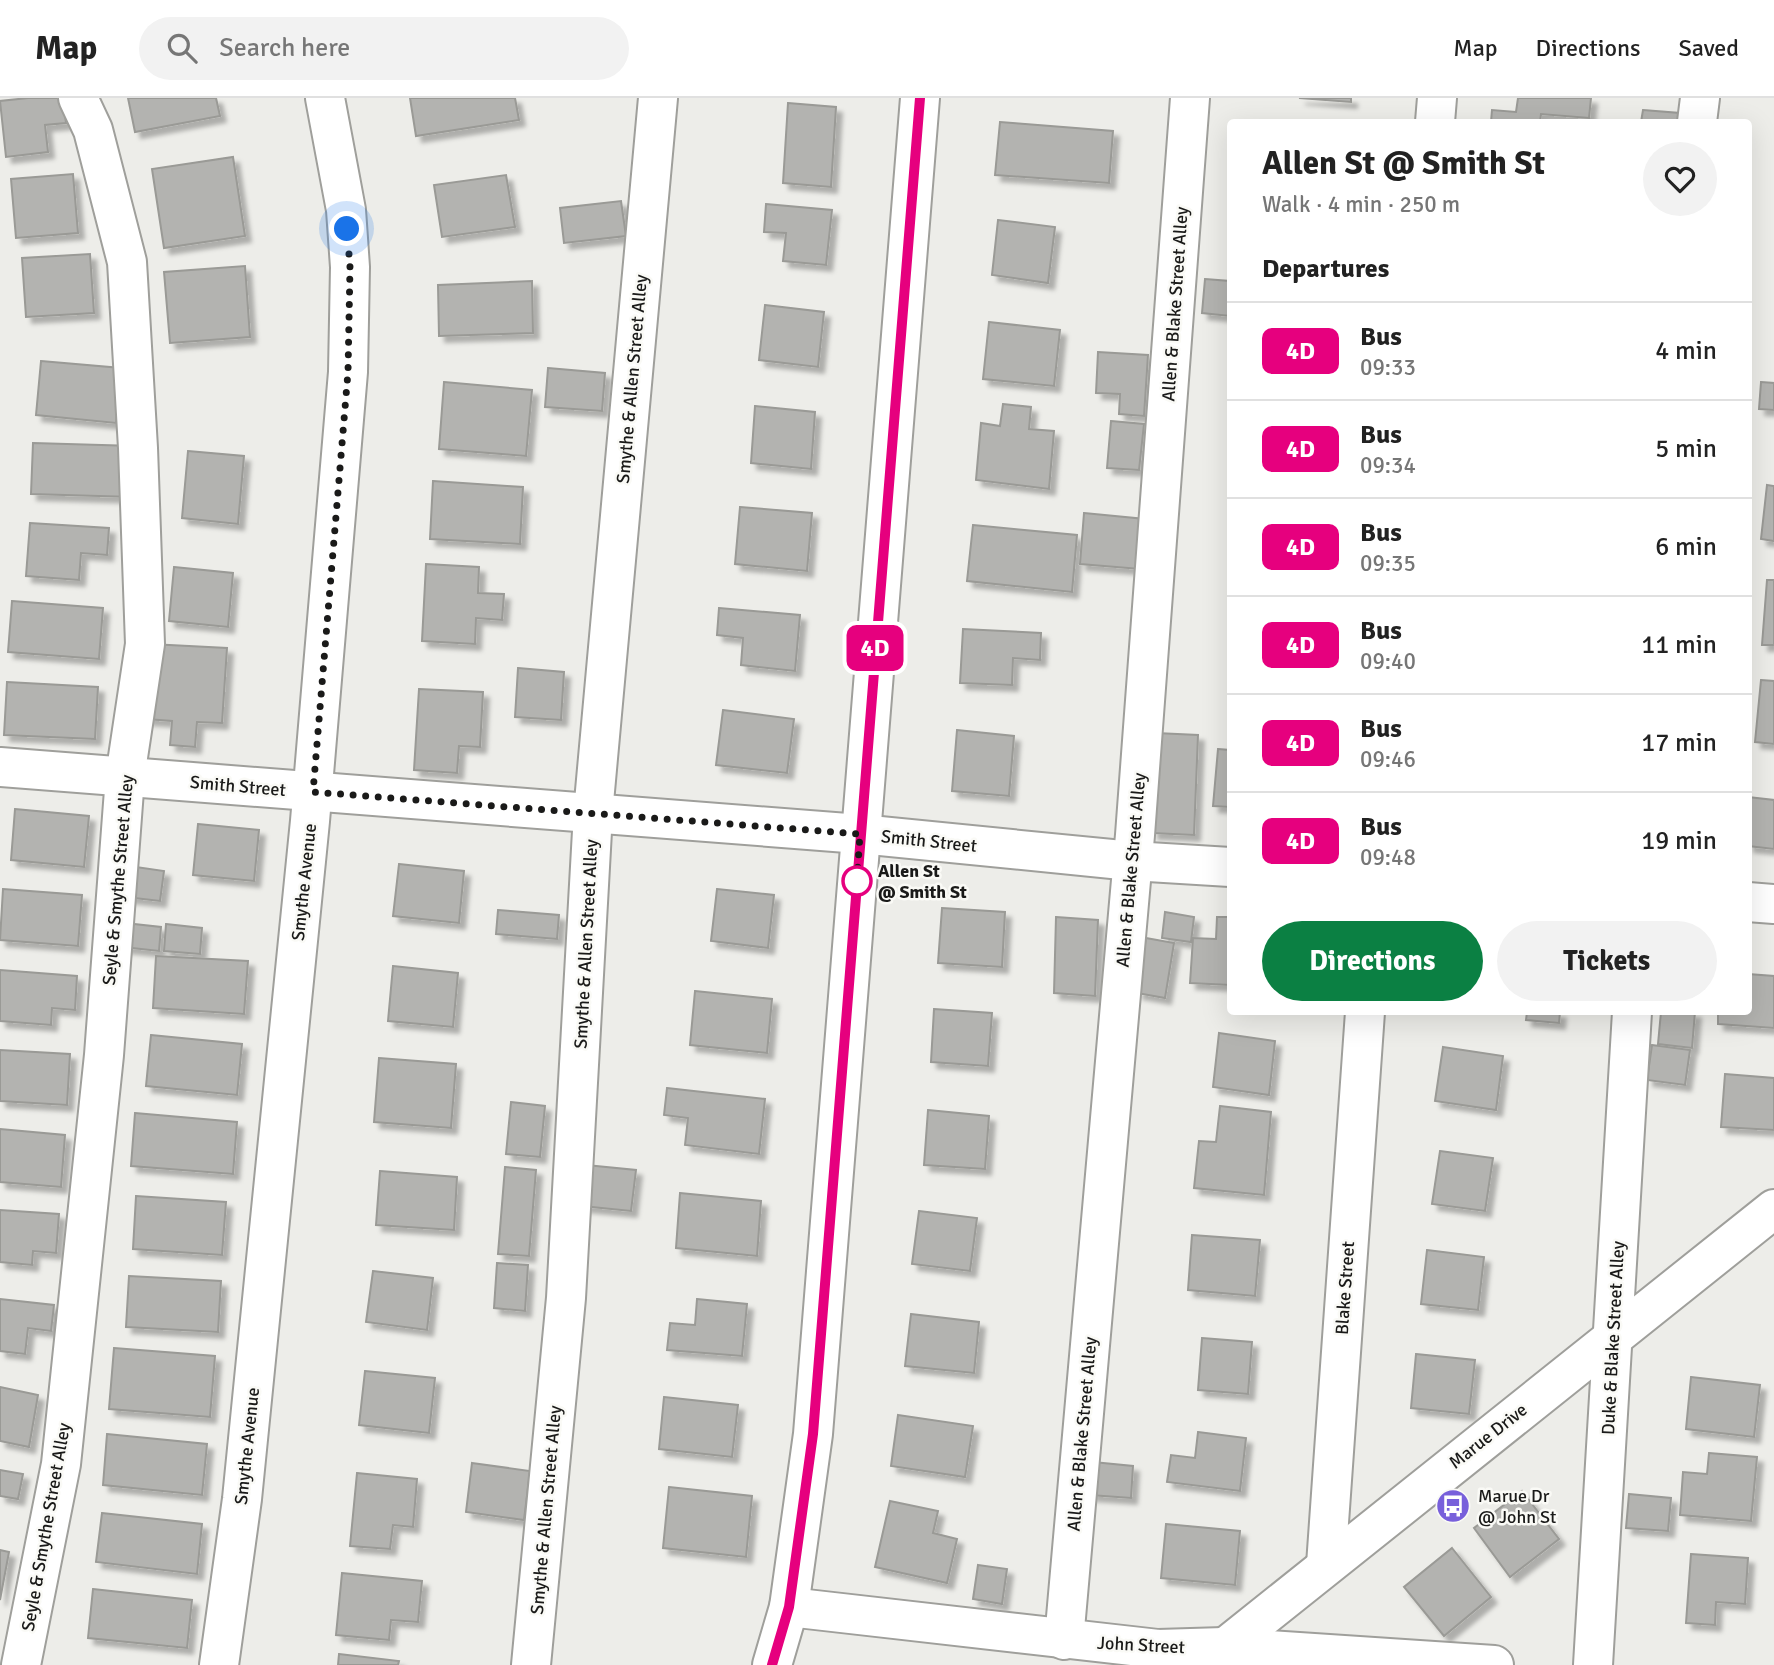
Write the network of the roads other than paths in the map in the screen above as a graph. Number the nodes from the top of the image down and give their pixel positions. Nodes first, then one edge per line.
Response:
1 (78, 98) edge
2 (325, 98) edge
3 (658, 98) edge
4 (920, 98) edge
5 (1190, 98) edge
6 (1437, 98) edge
7 (1700, 98) edge
8 (1435, 119) edge
9 (1697, 119) edge
10 (0, 767) edge
11 (125, 777) junction
12 (313, 792) junction
13 (593, 813) junction
14 (860, 834) junction
15 (1132, 862) junction
16 (1227, 867) edge
17 (1752, 902) edge
18 (1774, 904) edge
19 (1365, 1015) edge
20 (1632, 1015) edge
21 (1774, 1209) edge
22 (1614, 1336) junction
23 (1325, 1564) junction
24 (789, 1607) junction
25 (1064, 1640) junction
26 (1221, 1659) edge
27 (1424, 1662) edge
28 (21, 1665) edge
29 (219, 1665) edge
30 (531, 1665) edge
31 (772, 1665) edge
32 (1494, 1665) edge
33 (1592, 1665) edge

1 - 11 street, Seyle & Smythe Street Alley
2 - 12 street, Smythe Avenue
3 - 13 street, Smythe & Allen Street Alley
4 - 14 street
5 - 15 street, Allen & Blake Street Alley
6 - 8 street
7 - 9 street
10 - 11 street, Smith Street
11 - 12 street, Smith Street
11 - 28 street, Seyle & Smythe Street Alley
12 - 13 street, Smith Street
12 - 29 street, Smythe Avenue
13 - 14 street, Smith Street
13 - 30 street, Smythe & Allen Street Alley
14 - 15 street, Smith Street
14 - 24 street
15 - 16 street, Smith Street
15 - 25 street, Allen & Blake Street Alley
17 - 18 street
19 - 23 street, Blake Street
20 - 22 street, Duke & Blake Street Alley
21 - 22 street, Marue Drive
22 - 23 street, Marue Drive
22 - 33 street, Duke & Blake Street Alley
23 - 26 street, Marue Drive
24 - 25 street, John Street
24 - 31 street
25 - 26 street, John Street
26 - 27 street, John Street
27 - 32 street, John Street

